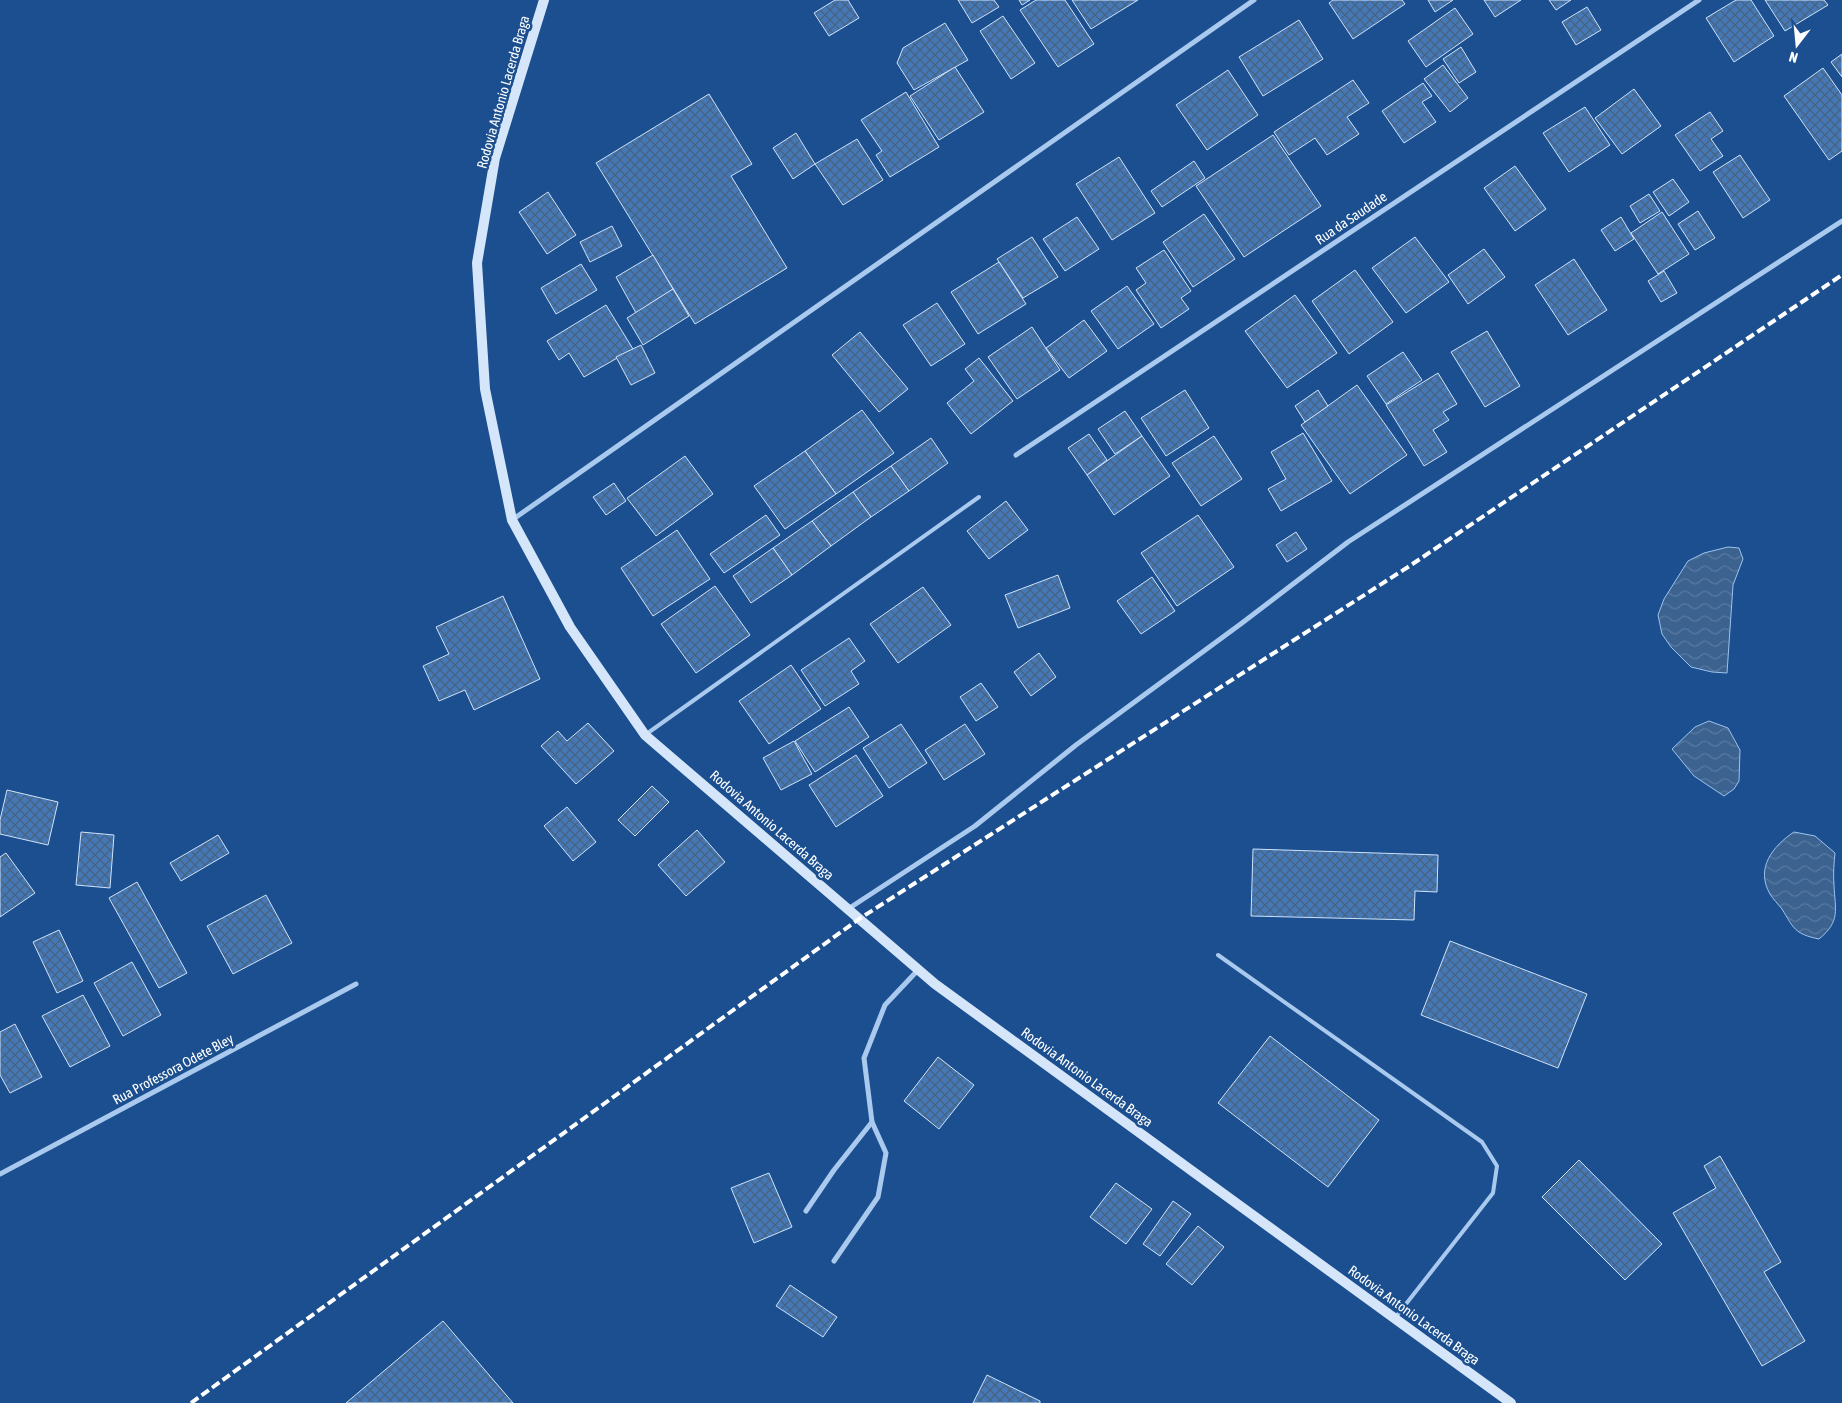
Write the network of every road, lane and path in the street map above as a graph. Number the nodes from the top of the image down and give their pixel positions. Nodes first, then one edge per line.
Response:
1 (544, 0) edge
2 (1254, 0) edge
3 (1699, 0) edge
4 (1842, 221) edge
5 (1016, 455) dead end
6 (979, 497) dead end
7 (512, 520) junction
8 (645, 735) junction
9 (848, 909) junction
10 (1218, 955) dead end
11 (919, 969) junction
12 (356, 984) dead end
13 (872, 1122) junction
14 (0, 1174) edge
15 (806, 1211) dead end
16 (834, 1261) dead end
17 (1395, 1318) junction
18 (1511, 1403) edge

1 - 7 main road, Rodovia Antonio Lacerda Braga
2 - 7 street
3 - 5 street, Rua da Saudade
4 - 9 street
6 - 8 lane
7 - 8 main road, Rodovia Antonio Lacerda Braga
8 - 9 main road, Rodovia Antonio Lacerda Braga
9 - 11 main road, Rodovia Antonio Lacerda Braga
10 - 17 lane
11 - 13 street
11 - 17 main road, Rodovia Antonio Lacerda Braga
12 - 14 street, Rua Professora Odete Bley
13 - 15 street
13 - 16 street
17 - 18 main road, Rodovia Antonio Lacerda Braga

